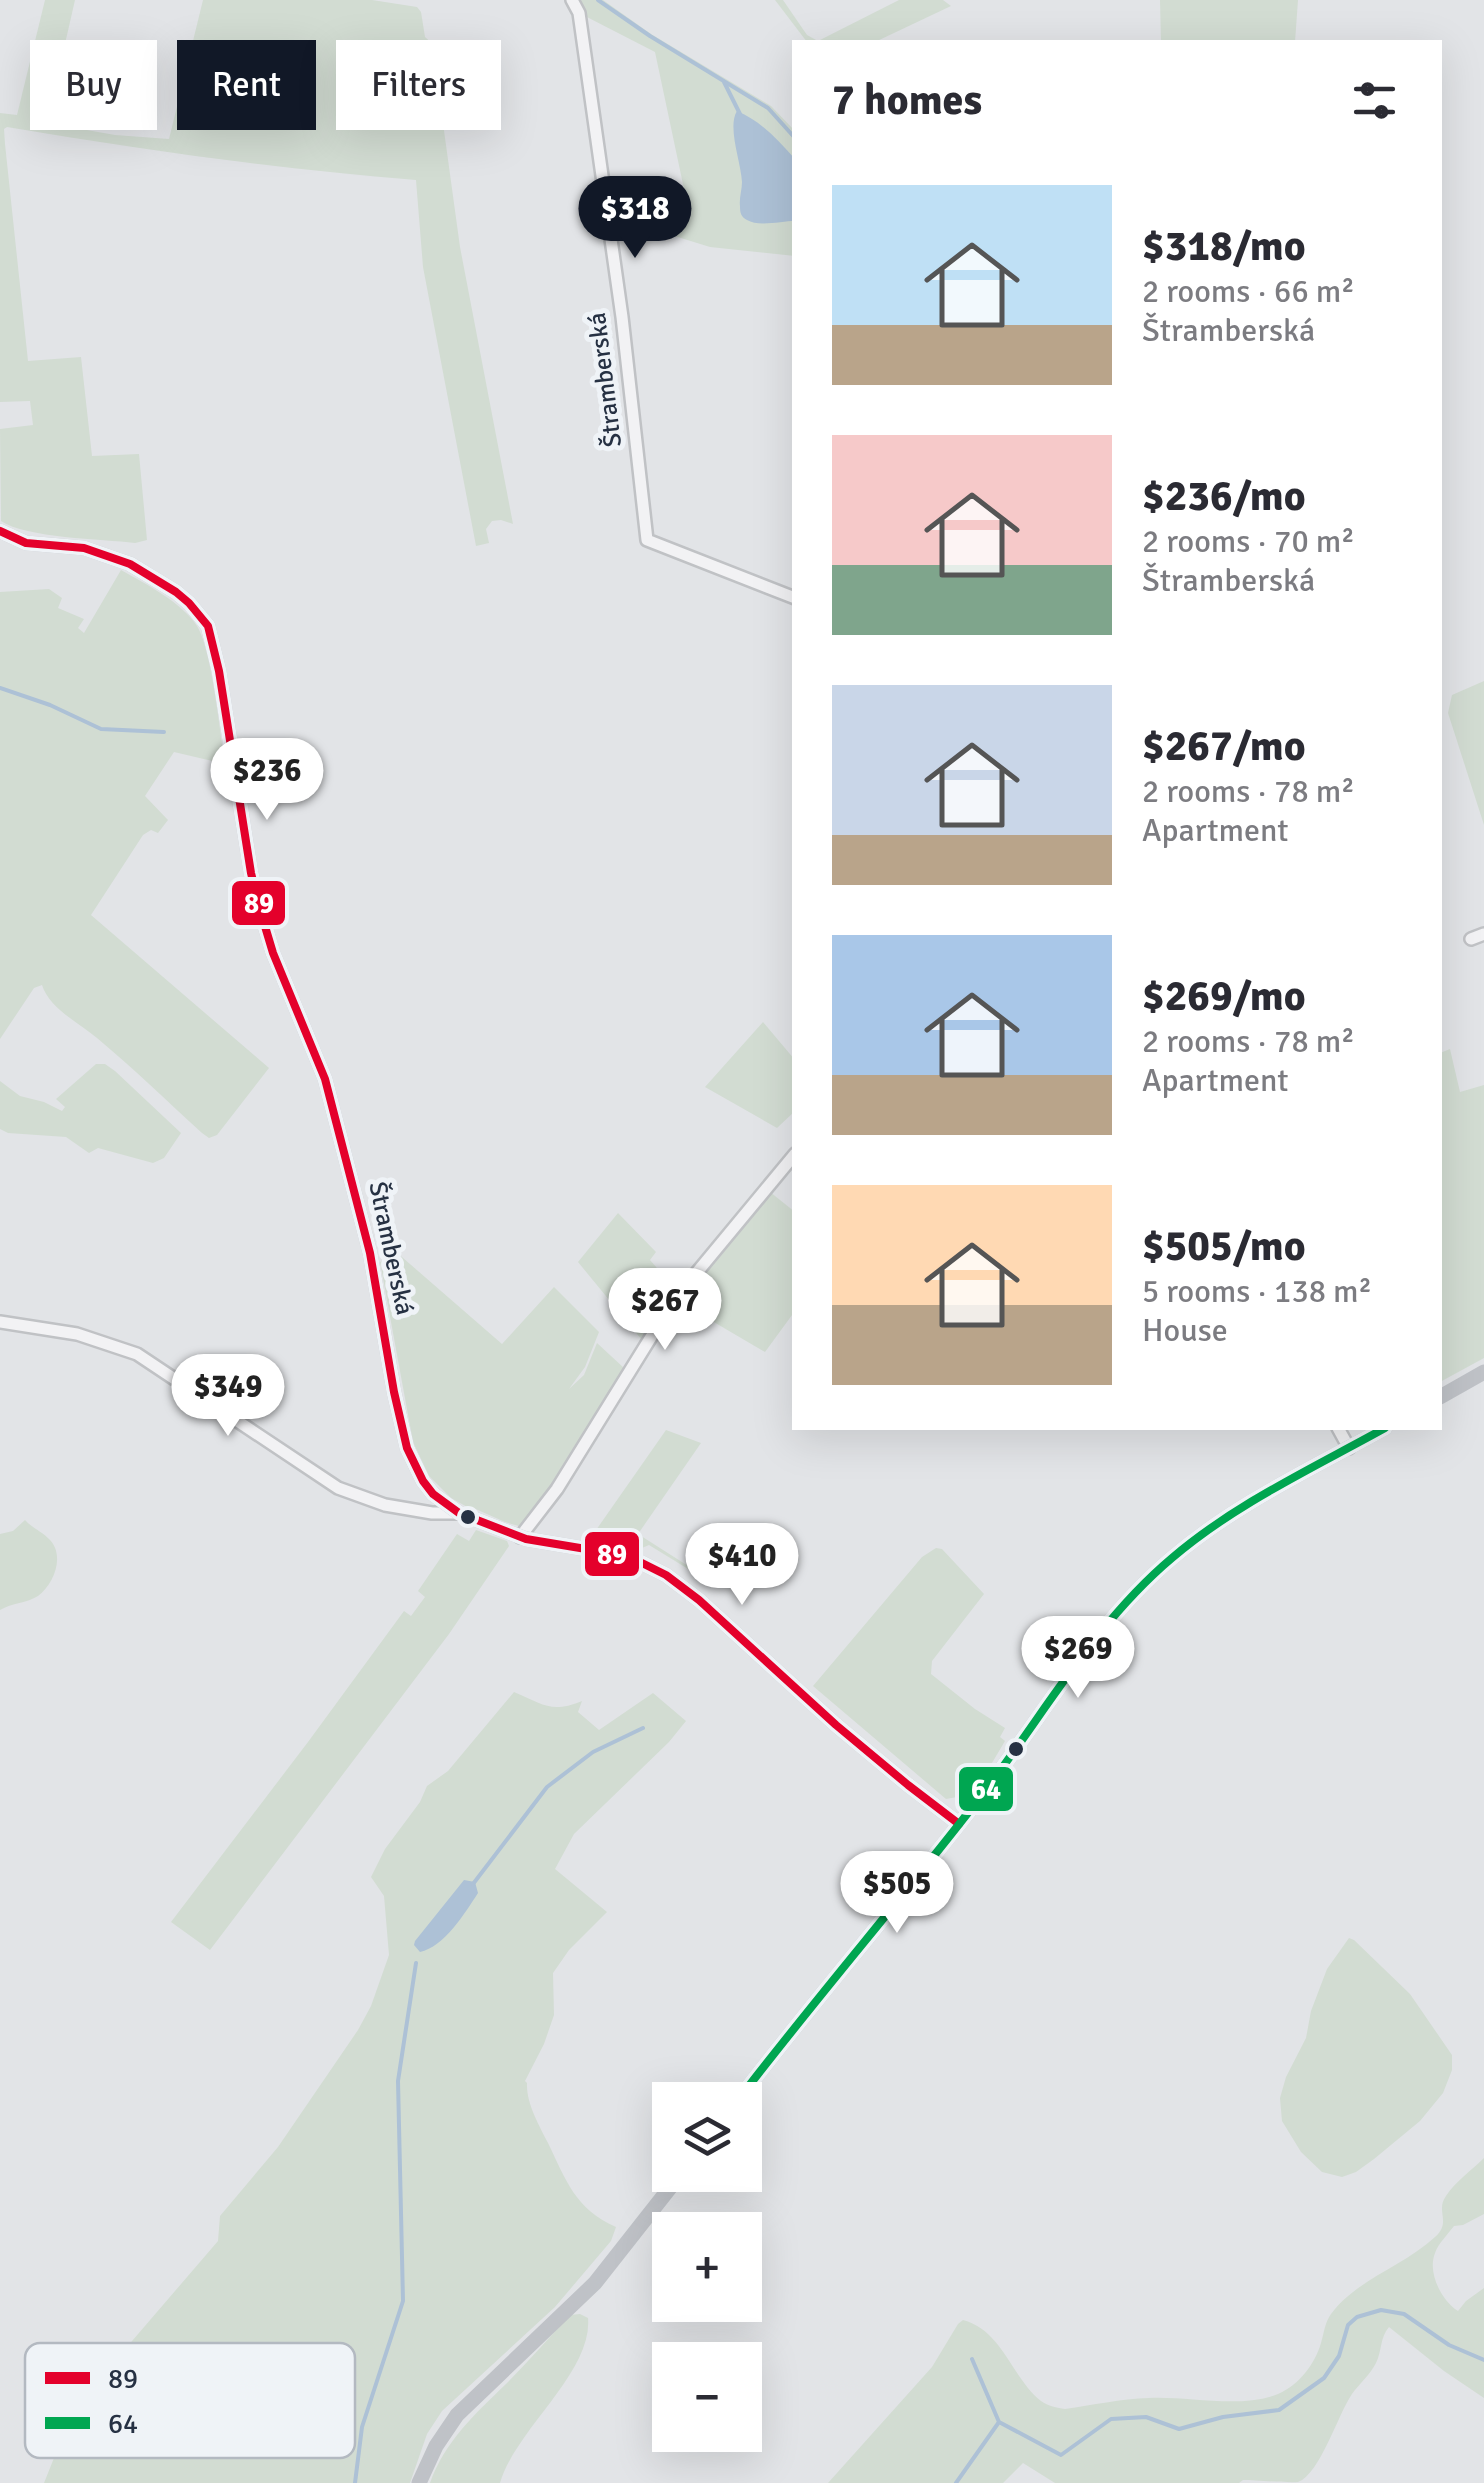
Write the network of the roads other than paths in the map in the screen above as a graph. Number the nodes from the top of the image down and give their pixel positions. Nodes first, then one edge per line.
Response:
1 (572, 0) edge
2 (0, 531) edge
3 (792, 597) edge
4 (1484, 934) edge
5 (1470, 939) dead end
6 (792, 1158) edge
7 (0, 1322) edge
8 (1484, 1372) edge
9 (1442, 1395) edge
10 (1339, 1430) edge
11 (1381, 1430) edge
12 (1349, 1448) junction
13 (459, 1513) junction
14 (520, 1538) junction
15 (959, 1824) junction
16 (752, 2082) edge
17 (667, 2192) edge
18 (419, 2483) edge

1 - 3 street, Štramberská
2 - 13 street, Štramberská
4 - 5 street
6 - 14 street
7 - 13 street
8 - 9 street
10 - 12 street
11 - 12 street
12 - 15 street
13 - 14 street, Štramberská
14 - 15 street, Štramberská
15 - 16 street
17 - 18 street

